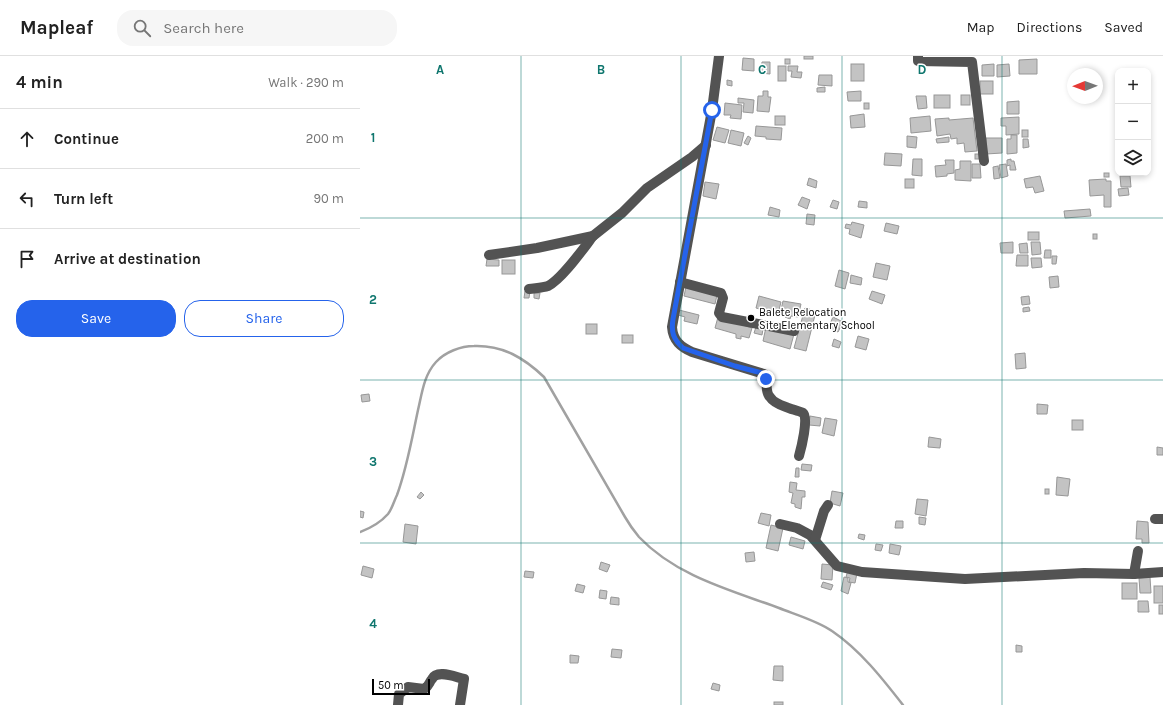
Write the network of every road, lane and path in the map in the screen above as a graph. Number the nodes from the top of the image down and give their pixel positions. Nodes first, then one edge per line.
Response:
1 (719, 56) edge
2 (918, 56) edge
3 (706, 145) junction
4 (984, 161) dead end
5 (593, 236) junction
6 (489, 255) dead end
7 (680, 282) junction
8 (529, 289) dead end
9 (794, 331) dead end
10 (799, 456) dead end
11 (828, 505) dead end
12 (780, 524) dead end
13 (815, 540) junction
14 (1138, 551) dead end
15 (1163, 572) edge
16 (1134, 574) junction
17 (398, 705) edge
18 (460, 705) edge

1 - 3 street
2 - 4 street
3 - 5 street
3 - 7 street
5 - 6 street
5 - 8 street
7 - 9 street
7 - 10 street
11 - 13 street
12 - 13 street
13 - 16 street
14 - 16 street
15 - 16 street
17 - 18 street

